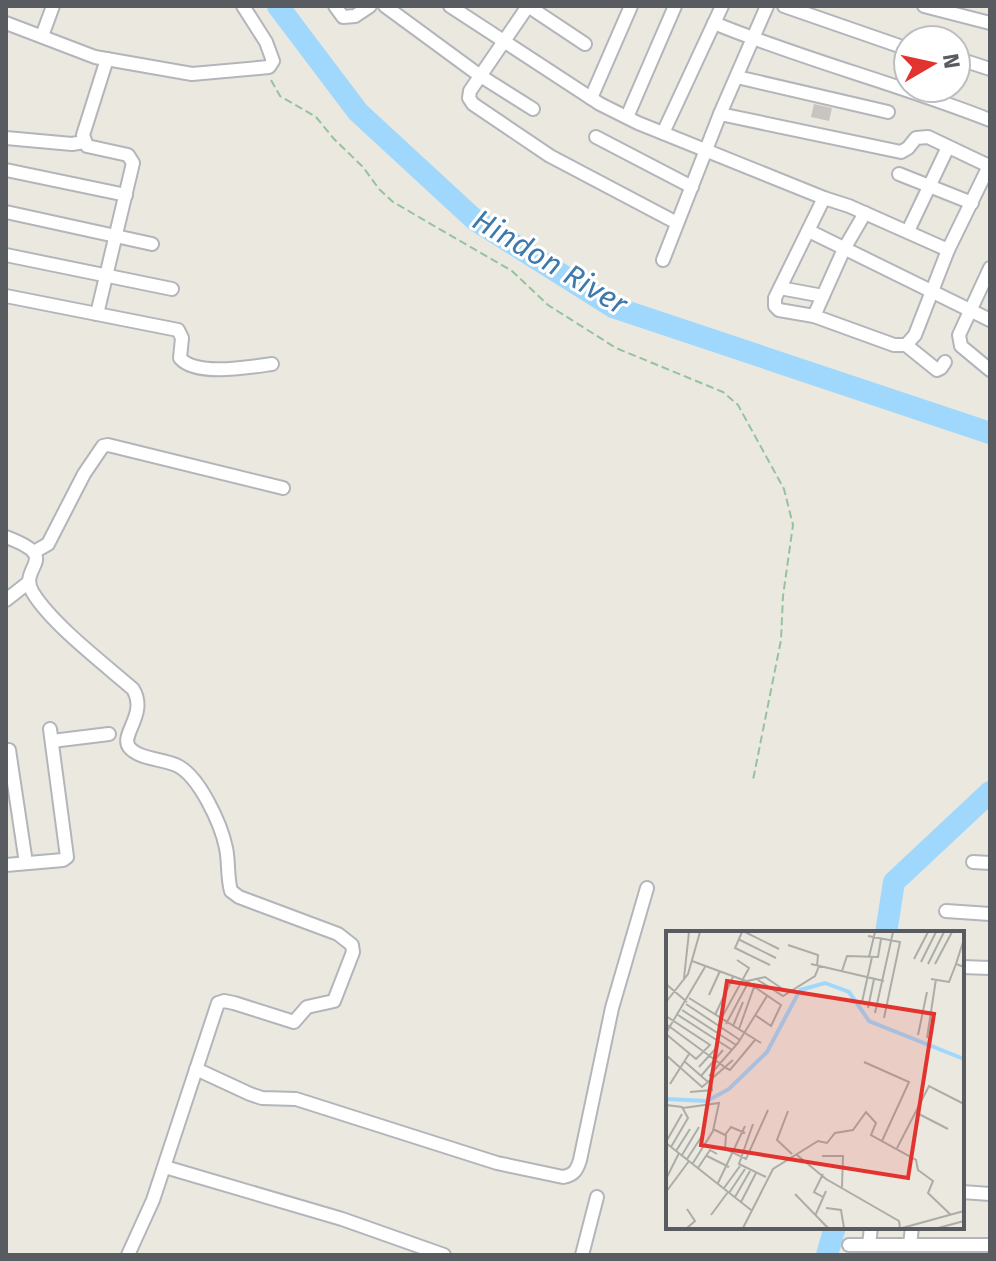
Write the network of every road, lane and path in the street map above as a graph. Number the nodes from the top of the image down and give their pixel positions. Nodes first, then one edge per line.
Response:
1 (53, 6) edge
2 (243, 6) edge
3 (335, 6) edge
4 (370, 6) edge
5 (385, 6) edge
6 (450, 6) edge
7 (528, 6) edge
8 (631, 6) edge
9 (675, 6) edge
10 (722, 6) edge
11 (767, 6) edge
12 (784, 6) edge
13 (924, 6) edge
14 (6, 23) edge
15 (714, 23) junction
16 (990, 23) edge
17 (42, 36) junction
18 (753, 40) junction
19 (503, 42) junction
20 (892, 43) edge
21 (585, 44) dead end
22 (107, 59) junction
23 (269, 67) junction
24 (479, 75) junction
25 (737, 77) junction
26 (591, 98) junction
27 (533, 109) dead end
28 (888, 112) dead end
29 (720, 114) junction
30 (627, 117) junction
31 (990, 120) edge
32 (663, 133) junction
33 (596, 137) dead end
34 (6, 138) edge
35 (84, 142) junction
36 (948, 147) junction
37 (707, 151) junction
38 (990, 165) edge
39 (6, 170) edge
40 (899, 174) dead end
41 (929, 186) junction
42 (692, 187) junction
43 (126, 195) junction
44 (824, 198) junction
45 (972, 203) junction
46 (6, 212) edge
47 (865, 213) junction
48 (677, 223) junction
49 (809, 231) junction
50 (908, 231) junction
51 (116, 236) junction
52 (152, 244) dead end
53 (844, 249) junction
54 (948, 250) junction
55 (6, 255) edge
56 (663, 260) dead end
57 (990, 268) edge
58 (107, 275) junction
59 (780, 288) junction
60 (172, 289) dead end
61 (934, 291) junction
62 (6, 296) edge
63 (823, 296) junction
64 (969, 311) junction
65 (97, 314) junction
66 (814, 316) junction
67 (990, 320) edge
68 (906, 345) junction
69 (945, 362) dead end
70 (272, 364) dead end
71 (989, 367) edge
72 (283, 488) dead end
73 (6, 537) edge
74 (34, 552) junction
75 (29, 582) junction
76 (6, 600) edge
77 (109, 734) dead end
78 (9, 750) dead end
79 (753, 780) dead end
80 (973, 862) dead end
81 (26, 863) junction
82 (990, 863) edge
83 (6, 865) edge
84 (647, 888) dead end
85 (946, 911) dead end
86 (990, 914) edge
87 (964, 967) edge
88 (990, 968) edge
89 (196, 1069) junction
90 (165, 1167) junction
91 (964, 1192) edge
92 (990, 1194) edge
93 (597, 1197) dead end
94 (871, 1229) edge
95 (912, 1229) edge
96 (397, 1240) junction
97 (849, 1245) dead end
98 (869, 1245) junction
99 (910, 1245) junction
100 (990, 1245) edge
101 (128, 1255) edge
102 (392, 1255) edge
103 (444, 1255) edge
104 (582, 1255) edge

1 - 17 street
2 - 23 street
3 - 4 street
5 - 24 street
6 - 19 street
7 - 19 street
7 - 21 street
8 - 26 street
9 - 30 street
10 - 15 street
11 - 18 street
12 - 20 street
13 - 16 street
14 - 17 street
15 - 18 street
15 - 32 street
17 - 22 street
18 - 25 street
18 - 31 street
19 - 24 street
19 - 26 street
22 - 23 street
22 - 35 street
23 - 79 path
24 - 27 street
24 - 48 street
25 - 28 street
25 - 29 street
26 - 30 street
29 - 36 street
29 - 37 street
30 - 32 street
32 - 37 street
33 - 42 street
34 - 35 street
35 - 43 street
36 - 38 street
36 - 41 street
37 - 42 street
37 - 44 street
38 - 45 street
39 - 43 street
40 - 41 street
41 - 45 street
41 - 50 street
42 - 48 street
43 - 51 street
44 - 47 street
44 - 49 street
45 - 54 street
46 - 51 street
47 - 50 street
47 - 53 street
48 - 56 street
49 - 53 street
49 - 59 street
50 - 54 street
51 - 52 street
51 - 58 street
53 - 61 street
53 - 63 street
54 - 61 street
55 - 58 street
57 - 64 street
58 - 60 street
58 - 65 street
59 - 63 street
59 - 66 street
61 - 64 street
61 - 68 street
62 - 65 street
63 - 66 street
64 - 67 street
64 - 71 street
65 - 70 street
66 - 68 street
68 - 69 street
72 - 74 street
73 - 74 street
74 - 75 street
75 - 76 street
75 - 89 street
77 - 81 street
78 - 81 street
80 - 82 street
81 - 83 street
84 - 89 street
85 - 86 street
87 - 88 street
89 - 90 street
90 - 96 street
90 - 101 street
91 - 92 street
93 - 104 street
94 - 98 street
95 - 99 street
96 - 102 street
96 - 103 street
97 - 98 street
98 - 99 street
99 - 100 street

